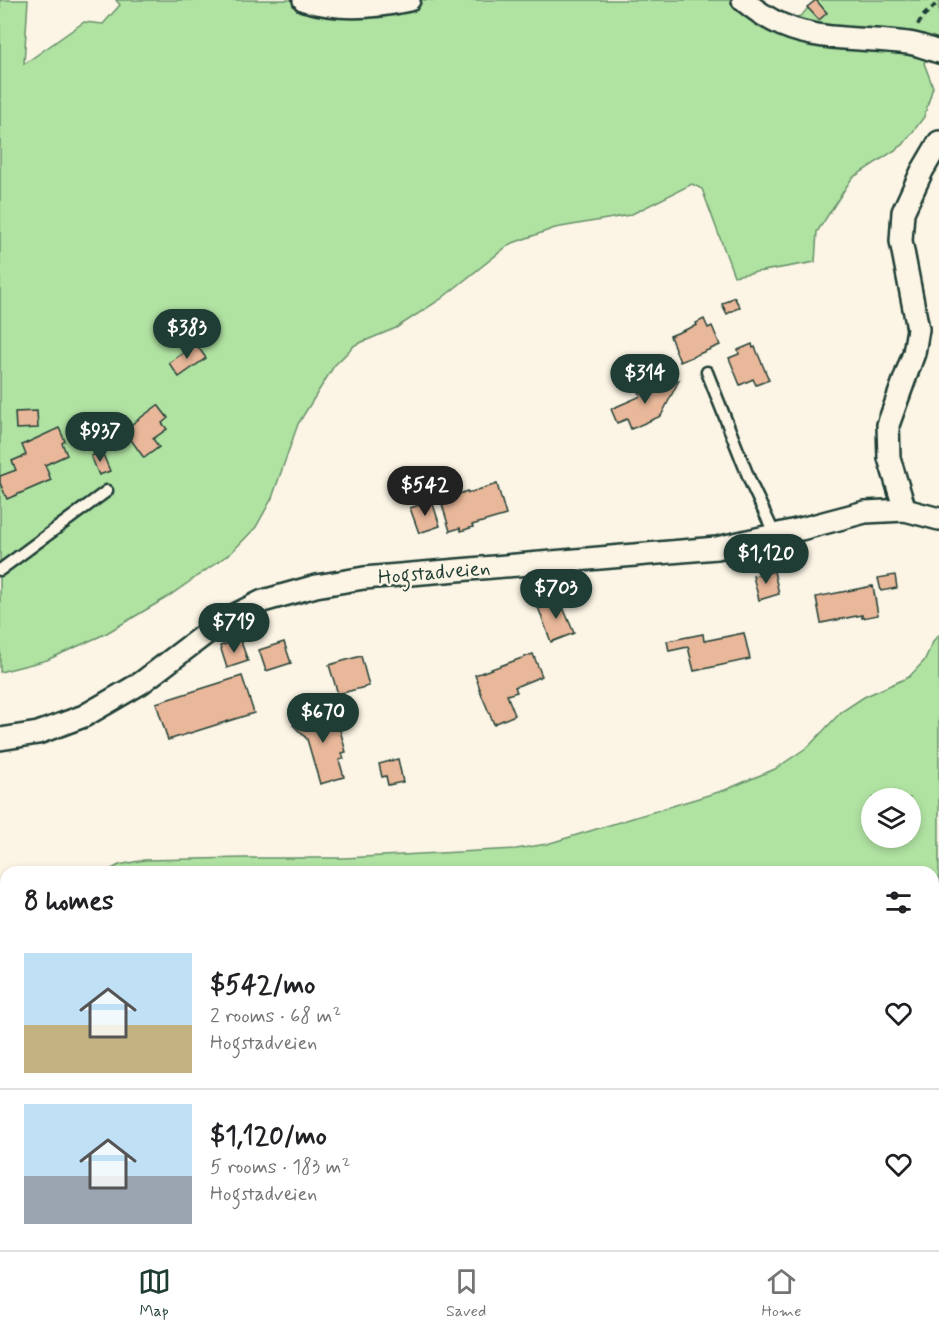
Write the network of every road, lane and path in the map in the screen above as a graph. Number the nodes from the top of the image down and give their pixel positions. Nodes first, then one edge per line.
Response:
1 (304, 0) edge
2 (409, 0) edge
3 (743, 0) edge
4 (939, 2) edge
5 (909, 43) junction
6 (939, 52) edge
7 (939, 142) edge
8 (707, 372) dead end
9 (107, 491) dead end
10 (905, 510) junction
11 (939, 519) edge
12 (775, 536) junction
13 (0, 570) edge
14 (0, 739) edge

1 - 2 street
3 - 5 street
4 - 5 path
5 - 6 street
7 - 10 street
8 - 12 lane
9 - 13 lane
10 - 11 street, Hogstadveien
10 - 12 street, Hogstadveien
12 - 14 street, Hogstadveien

